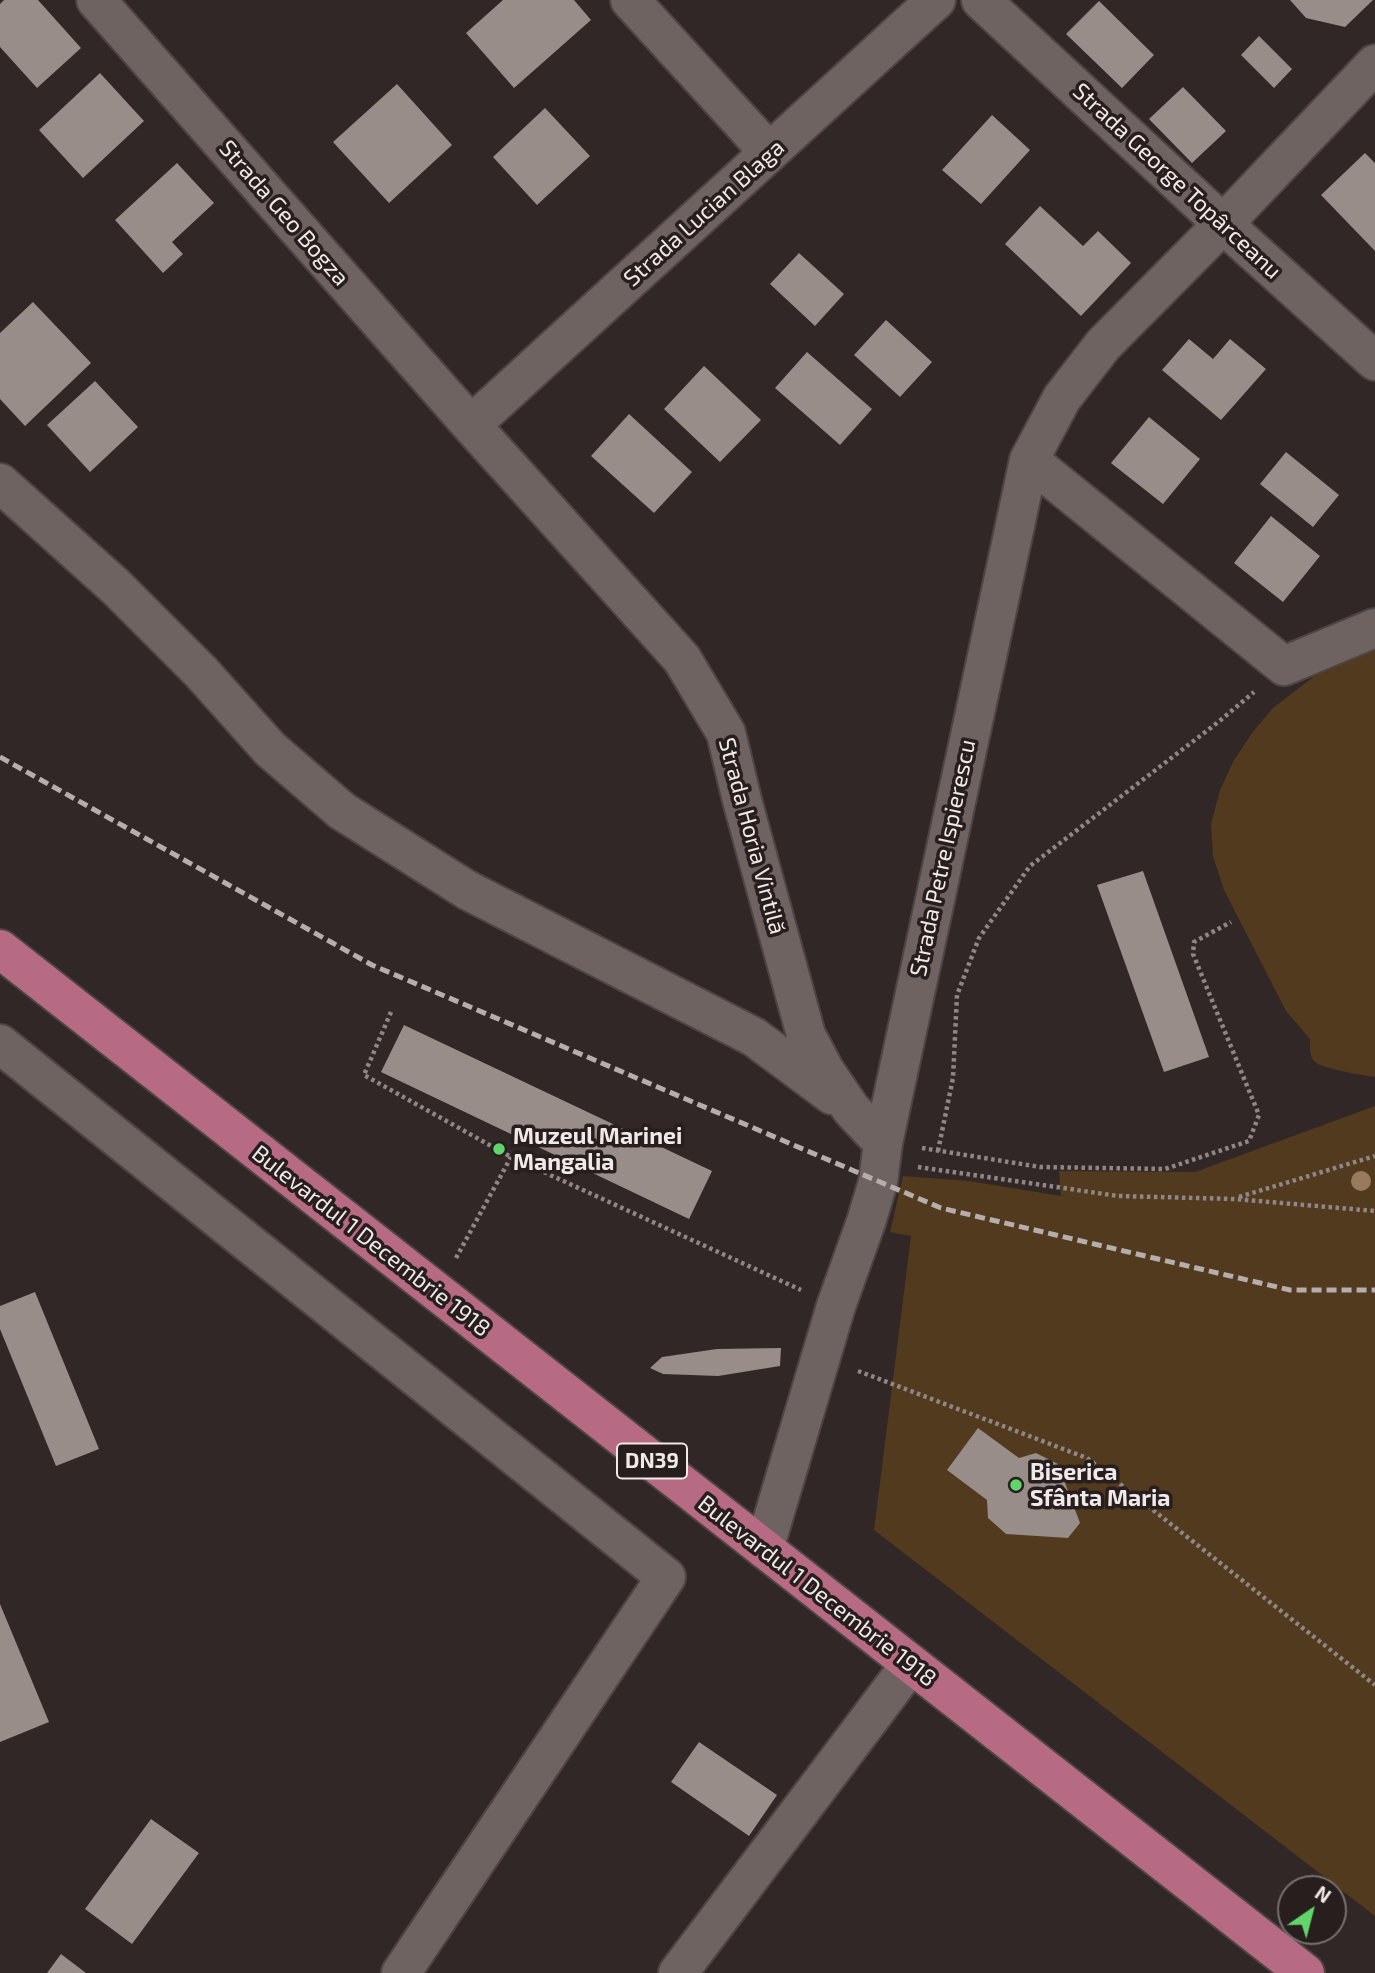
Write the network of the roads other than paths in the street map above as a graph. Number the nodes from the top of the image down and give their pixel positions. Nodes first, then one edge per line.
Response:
1 (96, 0) edge
2 (630, 0) edge
3 (936, 0) edge
4 (981, 0) edge
5 (1375, 64) edge
6 (769, 152) junction
7 (1223, 225) junction
8 (1375, 361) edge
9 (471, 425) junction
10 (1029, 460) junction
11 (0, 483) edge
12 (1375, 628) edge
13 (0, 949) edge
14 (0, 1044) edge
15 (850, 1109) junction
16 (883, 1143) junction
17 (764, 1549) junction
18 (911, 1665) junction
19 (401, 1973) edge
20 (678, 1973) edge
21 (1304, 1973) edge

1 - 9 street, Strada Geo Bogza
2 - 6 street
3 - 6 street, Strada Lucian Blaga
4 - 7 street, Strada George Topârceanu
5 - 7 street, Strada Petre Ispierescu
6 - 9 street, Strada Lucian Blaga
7 - 8 street, Strada George Topârceanu
7 - 10 street, Strada Petre Ispierescu
9 - 15 street, Strada Horia Vintilă
10 - 12 street
10 - 16 street, Strada Petre Ispierescu
11 - 15 street
13 - 17 highway, Bulevardul 1 Decembrie 1918 / DN39
14 - 19 street
15 - 16 street, Strada Horia Vintilă
16 - 17 street, Strada Petre Ispierescu
17 - 18 highway, Bulevardul 1 Decembrie 1918 / DN39
18 - 20 street
18 - 21 highway, Bulevardul 1 Decembrie 1918 / DN39

